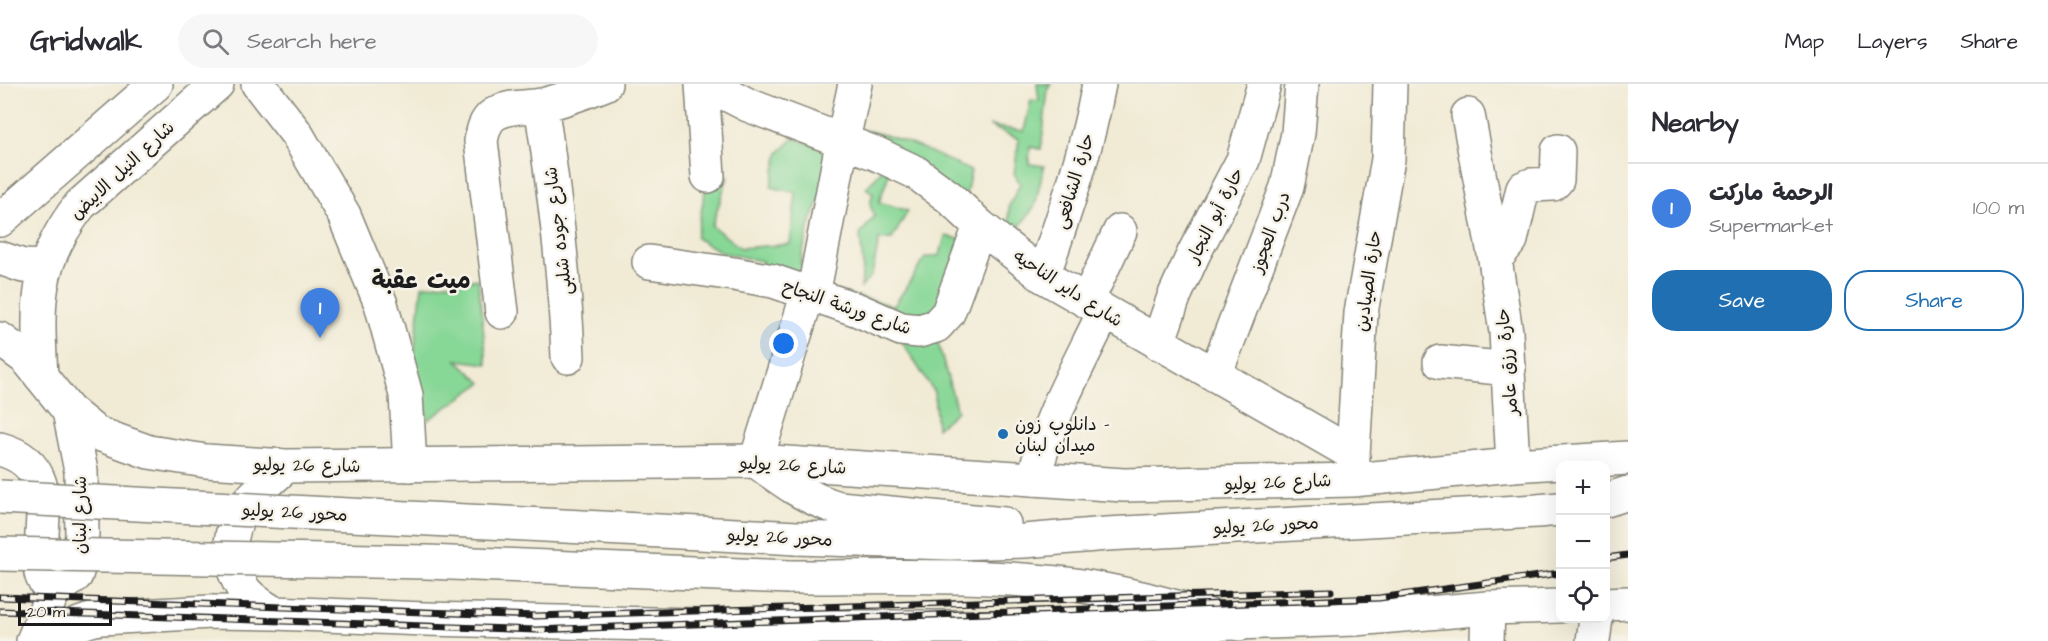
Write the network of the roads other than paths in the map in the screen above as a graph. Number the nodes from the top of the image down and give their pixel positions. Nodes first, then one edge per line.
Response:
1 (156, 84) edge
2 (217, 84) edge
3 (258, 84) edge
4 (605, 84) edge
5 (702, 84) edge
6 (707, 84) edge
7 (855, 84) edge
8 (1099, 84) edge
9 (1263, 84) edge
10 (1302, 84) edge
11 (1390, 84) edge
12 (747, 95) edge
13 (541, 105) junction
14 (1468, 115) dead end
15 (842, 140) junction
16 (1558, 151) dead end
17 (708, 176) dead end
18 (0, 220) edge
19 (980, 226) junction
20 (1120, 231) dead end
21 (0, 258) edge
22 (1495, 259) junction
23 (649, 262) dead end
24 (45, 267) junction
25 (1043, 276) junction
26 (808, 292) junction
27 (1096, 307) junction
28 (502, 312) dead end
29 (0, 339) edge
30 (1158, 343) junction
31 (568, 357) dead end
32 (1440, 362) dead end
33 (1509, 369) junction
34 (1215, 375) junction
35 (42, 376) junction
36 (69, 411) junction
37 (0, 449) edge
38 (1628, 458) edge
39 (756, 462) junction
40 (410, 465) junction
41 (1513, 465) junction
42 (286, 466) junction
43 (1352, 467) junction
44 (1034, 479) junction
45 (1628, 493) edge
46 (0, 497) edge
47 (1610, 498) edge
48 (1556, 510) edge
49 (1107, 534) junction
50 (0, 554) edge
51 (52, 594) junction
52 (1628, 603) edge
53 (1610, 604) edge
54 (1556, 606) edge
55 (1488, 608) junction
56 (274, 613) junction
57 (1595, 623) edge
58 (1240, 624) junction
59 (422, 630) edge
60 (1355, 630) edge
61 (735, 633) edge
62 (792, 634) edge
63 (1119, 634) edge
64 (33, 641) edge
65 (53, 641) edge
66 (1487, 641) edge
67 (1593, 641) edge

1 - 18 main road
2 - 24 main road, شارع النيل الابيض
3 - 40 main road
4 - 13 main road
5 - 17 main road
6 - 12 main road, شارع داير الناحيه
7 - 15 main road
8 - 25 main road, حارة الشافعى
9 - 30 main road, حارة أبو النجار
10 - 34 main road, درب العجوز
11 - 43 main road, حارة الصيادين
12 - 15 main road, شارع داير الناحيه
13 - 28 main road
13 - 31 main road, شارع جوده شلبى
14 - 22 main road, حارة رزق عامر
15 - 19 main road, شارع داير الناحيه
15 - 26 main road
16 - 22 main road
19 - 25 main road, شارع داير الناحيه
19 - 26 main road, شارع ورشة النجاح
20 - 27 main road
21 - 24 main road
22 - 33 main road, حارة رزق عامر
23 - 26 main road, شارع ورشة النجاح
24 - 35 main road, شارع النيل الابيض
25 - 27 main road, شارع داير الناحيه
26 - 39 main road
27 - 30 main road, شارع داير الناحيه
27 - 44 main road
29 - 35 main road, شارع 26 يوليو
30 - 34 main road, شارع داير الناحيه
32 - 33 main road
33 - 41 main road, حارة رزق عامر
34 - 43 main road, شارع داير الناحيه
35 - 36 main road, شارع 26 يوليو
36 - 42 main road, شارع 26 يوليو
36 - 51 main road, شارع لبنان
37 - 51 main road
38 - 41 main road, شارع 26 يوليو
39 - 40 main road, شارع 26 يوليو
39 - 44 main road, شارع 26 يوليو
39 - 49 main road
40 - 42 main road, شارع 26 يوليو
41 - 43 main road, شارع 26 يوليو
42 - 56 main road
43 - 44 main road, شارع 26 يوليو
45 - 47 main road
46 - 49 main road, محور 26 يوليو, bridge
48 - 49 main road, محور 26 يوليو
50 - 58 main road, محور 26 يوليو, bridge
51 - 64 main road, شارع لبنان
52 - 53 main road
54 - 55 main road
55 - 60 main road
55 - 66 main road
56 - 59 main road
56 - 65 main road
57 - 67 main road
58 - 60 main road
58 - 63 main road
59 - 61 main road
61 - 62 main road
62 - 63 main road

